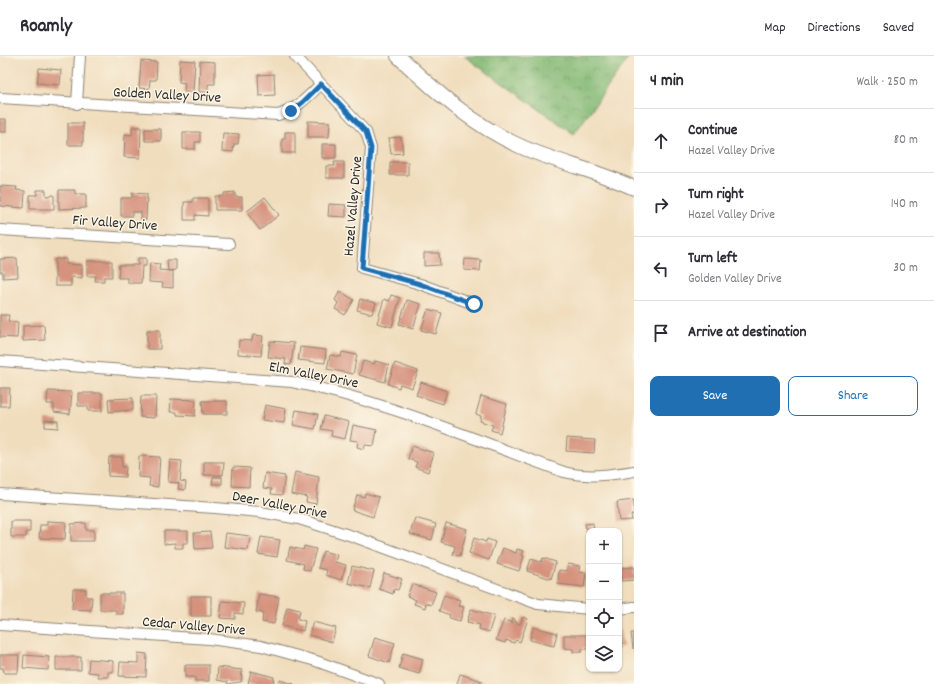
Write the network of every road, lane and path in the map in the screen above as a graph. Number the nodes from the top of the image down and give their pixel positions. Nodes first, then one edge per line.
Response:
1 (80, 56) edge
2 (295, 56) edge
3 (398, 56) edge
4 (321, 84) junction
5 (0, 98) edge
6 (77, 104) junction
7 (614, 178) junction
8 (634, 179) edge
9 (634, 188) edge
10 (0, 230) edge
11 (229, 244) dead end
12 (474, 304) dead end
13 (0, 361) edge
14 (634, 471) edge
15 (0, 494) edge
16 (634, 607) edge
17 (586, 609) edge
18 (622, 609) edge
19 (0, 625) edge
20 (379, 684) edge

1 - 6 street
2 - 4 street, Hazel Valley Drive
3 - 7 main road
4 - 6 street, Golden Valley Drive
4 - 12 street, Hazel Valley Drive
5 - 6 street, Golden Valley Drive
7 - 8 main road
7 - 9 main road
10 - 11 street, Fir Valley Drive
13 - 14 street, Elm Valley Drive
15 - 17 street, Deer Valley Drive
16 - 18 street
19 - 20 street, Cedar Valley Drive

